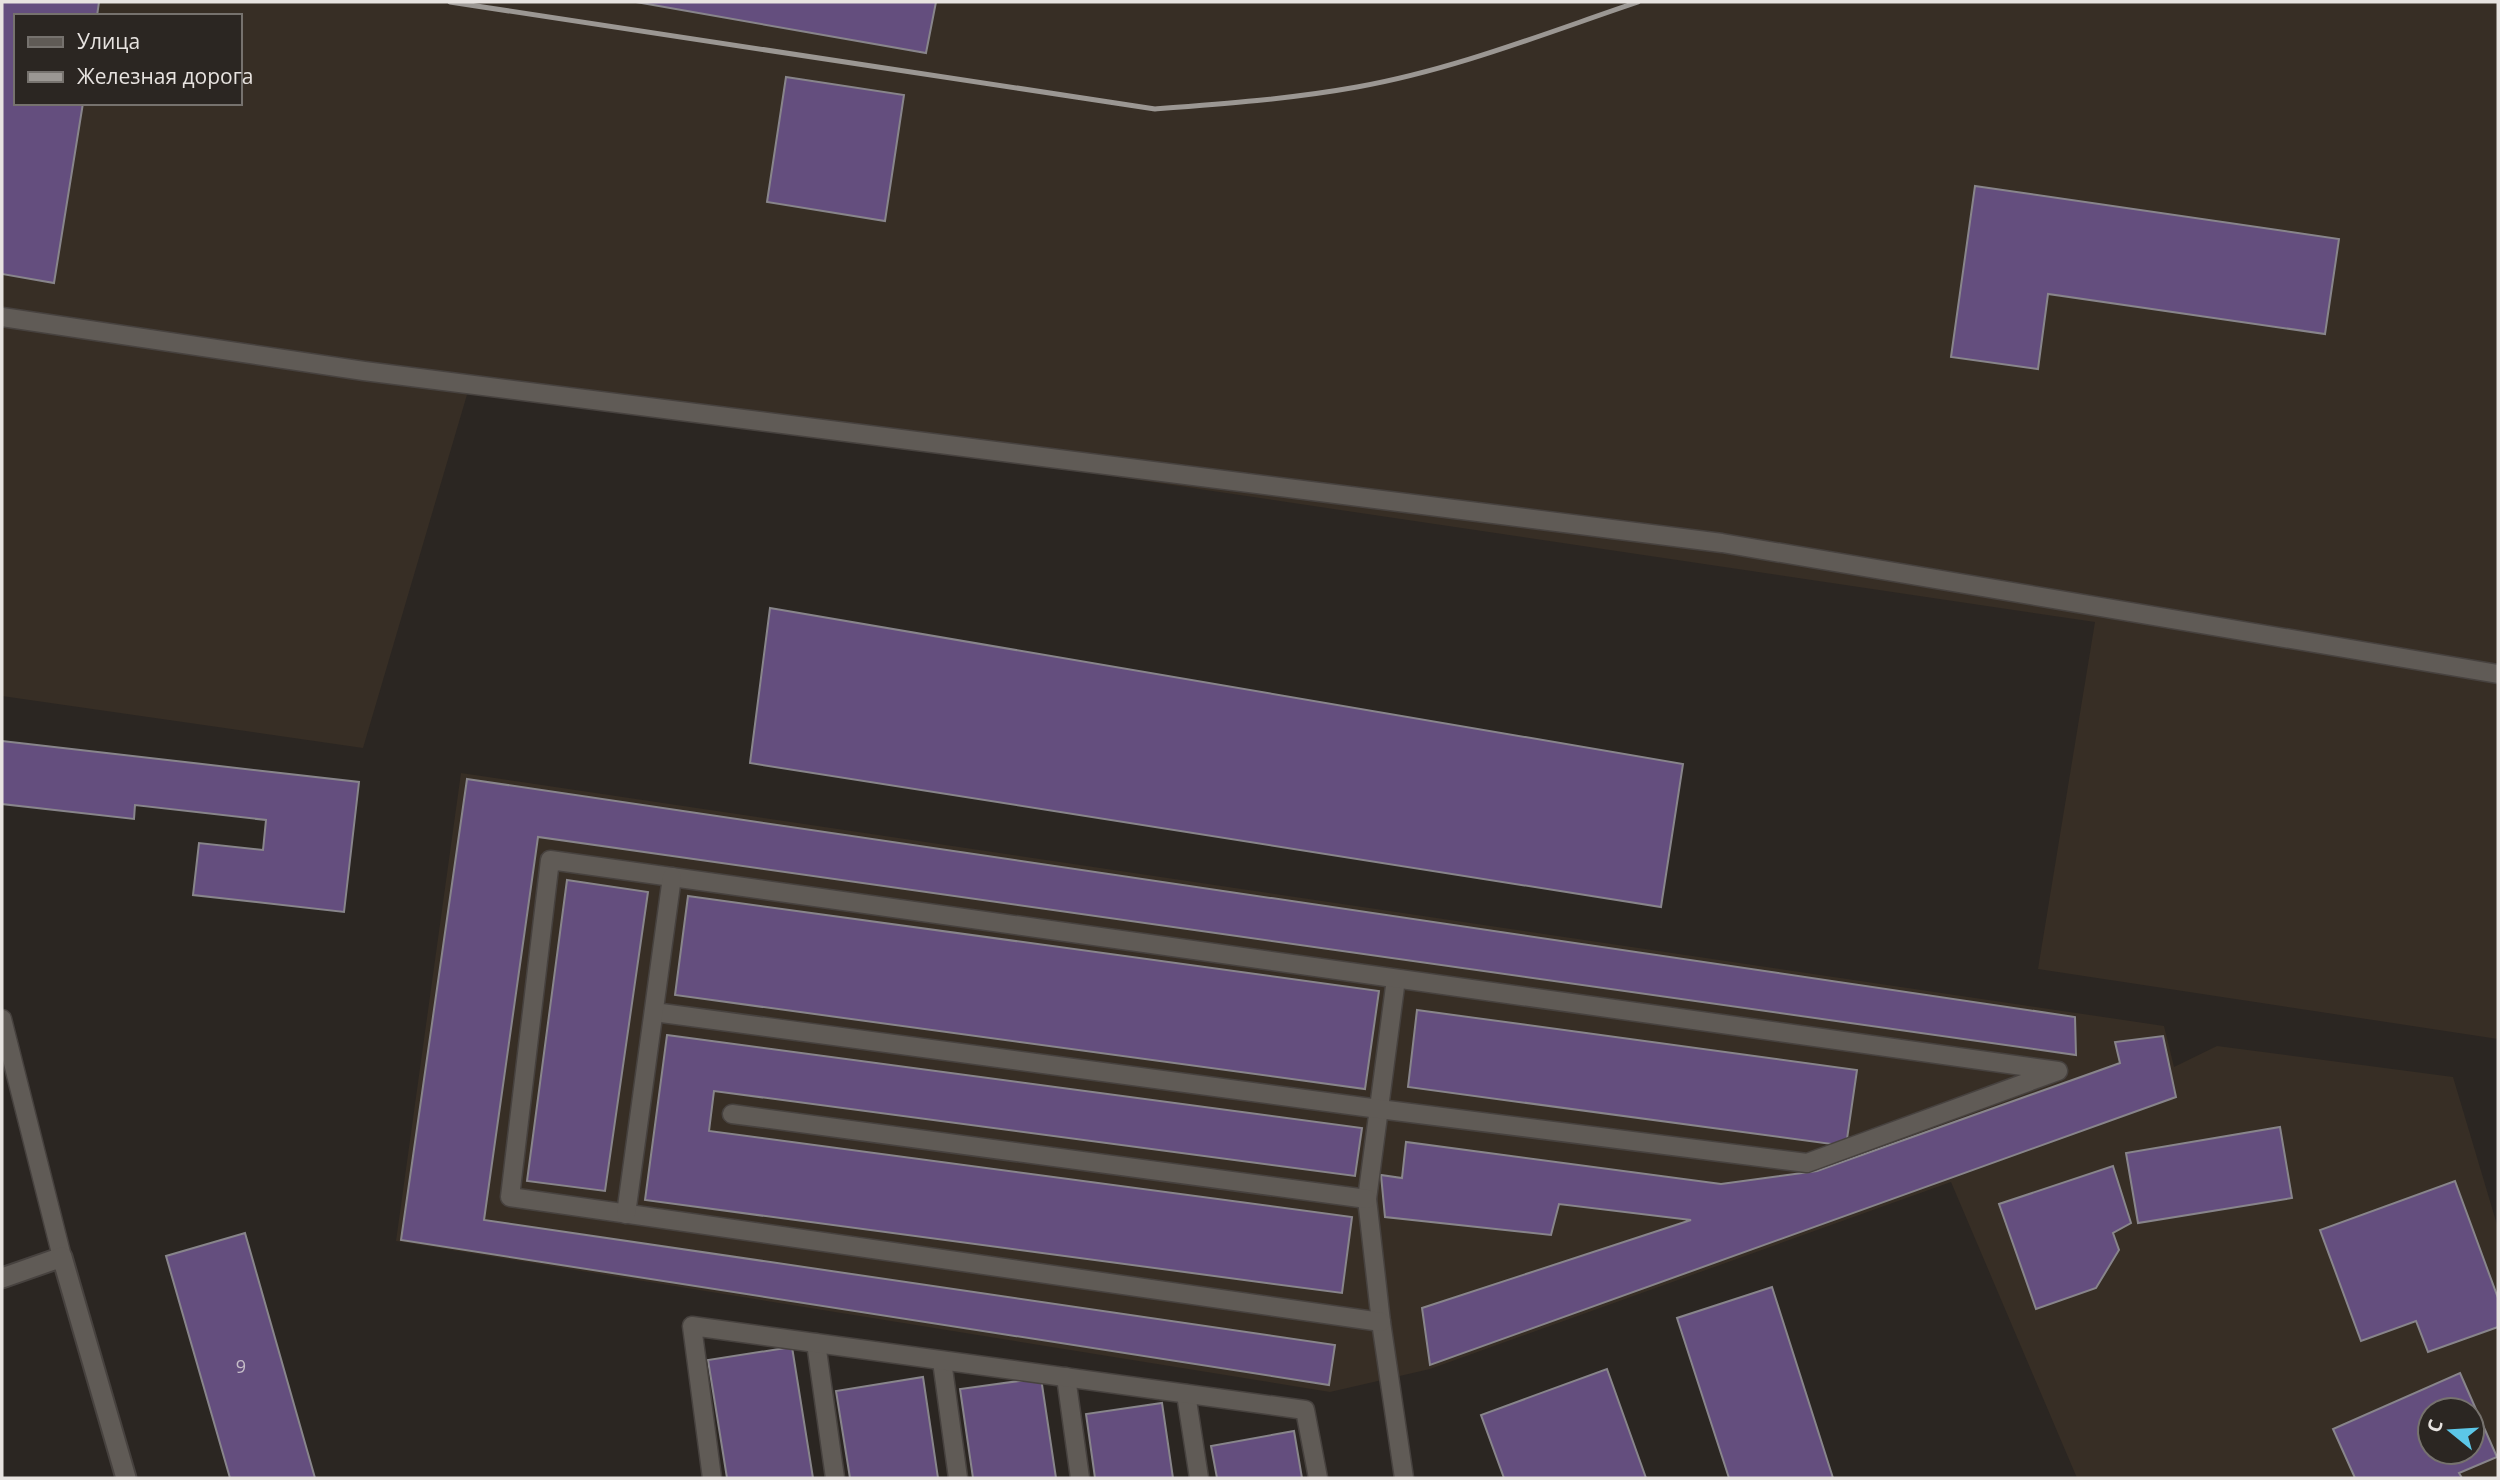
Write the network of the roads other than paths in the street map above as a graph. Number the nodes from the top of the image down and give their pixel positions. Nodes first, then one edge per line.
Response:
1 (2, 317) edge
2 (2498, 674) edge
3 (672, 877) junction
4 (1396, 979) junction
5 (654, 1012) junction
6 (2, 1019) edge
7 (1379, 1109) junction
8 (732, 1114) dead end
9 (1367, 1199) junction
10 (626, 1214) junction
11 (62, 1257) junction
12 (2, 1278) edge
13 (1381, 1322) junction
14 (816, 1343) junction
15 (942, 1361) junction
16 (1066, 1377) junction
17 (1186, 1394) junction
18 (126, 1478) edge
19 (712, 1478) edge
20 (835, 1478) edge
21 (957, 1478) edge
22 (1080, 1478) edge
23 (1199, 1478) edge
24 (1318, 1478) edge
25 (1404, 1478) edge

1 - 2 lane
3 - 4 lane
3 - 5 lane
3 - 10 lane
4 - 7 lane
4 - 7 lane
5 - 7 lane
5 - 10 lane
6 - 11 lane
7 - 9 lane
8 - 9 lane
9 - 13 lane
10 - 13 lane
11 - 12 street
11 - 18 street
13 - 25 lane
14 - 15 lane
14 - 19 lane
14 - 20 lane
15 - 16 lane
15 - 21 lane
16 - 17 lane
16 - 22 lane
17 - 23 lane
17 - 24 lane

